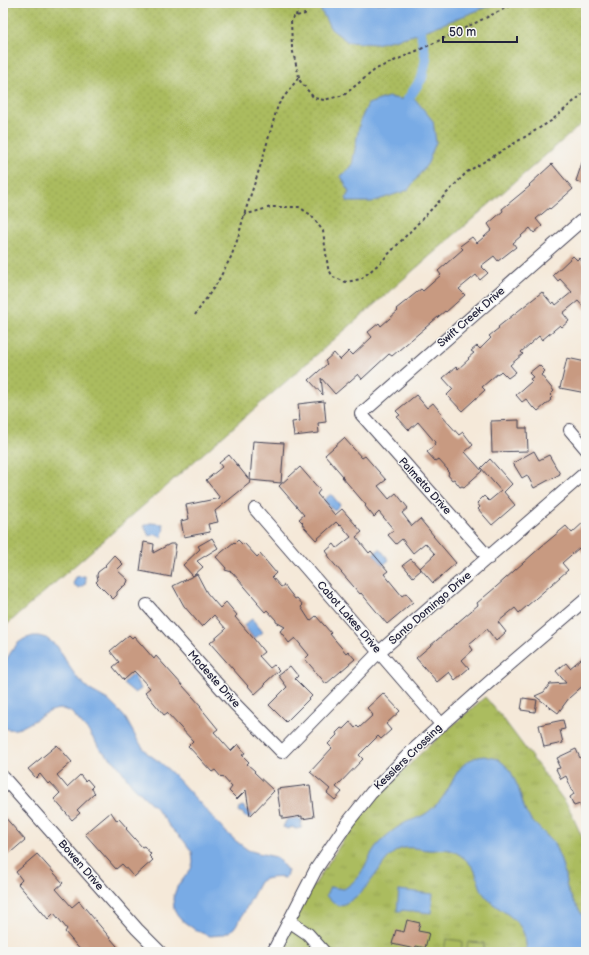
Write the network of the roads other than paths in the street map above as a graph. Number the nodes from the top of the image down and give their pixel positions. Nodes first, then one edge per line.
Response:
1 (584, 224) edge
2 (360, 414) joint
3 (570, 430) dead end
4 (586, 449) edge
5 (586, 472) edge
6 (256, 510) dead end
7 (488, 558) junction
8 (586, 599) edge
9 (147, 605) dead end
10 (379, 652) junction
11 (442, 725) junction
12 (282, 752) joint
13 (3, 778) edge
14 (289, 921) junction
15 (160, 952) edge
16 (273, 952) edge
17 (324, 952) edge

1 - 2 street, Swift Creek Drive
2 - 7 street, Palmetto Drive
3 - 4 street
5 - 7 street, Santo Domingo Drive
6 - 10 street, Cabot Lakes Drive
7 - 10 street, Santo Domingo Drive
8 - 11 street, Kesslers Crossing
9 - 12 street, Modeste Drive
10 - 11 street, Cabot Lakes Drive
10 - 12 street, Santo Domingo Drive
11 - 14 street, Kesslers Crossing
13 - 15 street, Bowen Drive
14 - 16 street, Kesslers Crossing
14 - 17 street

